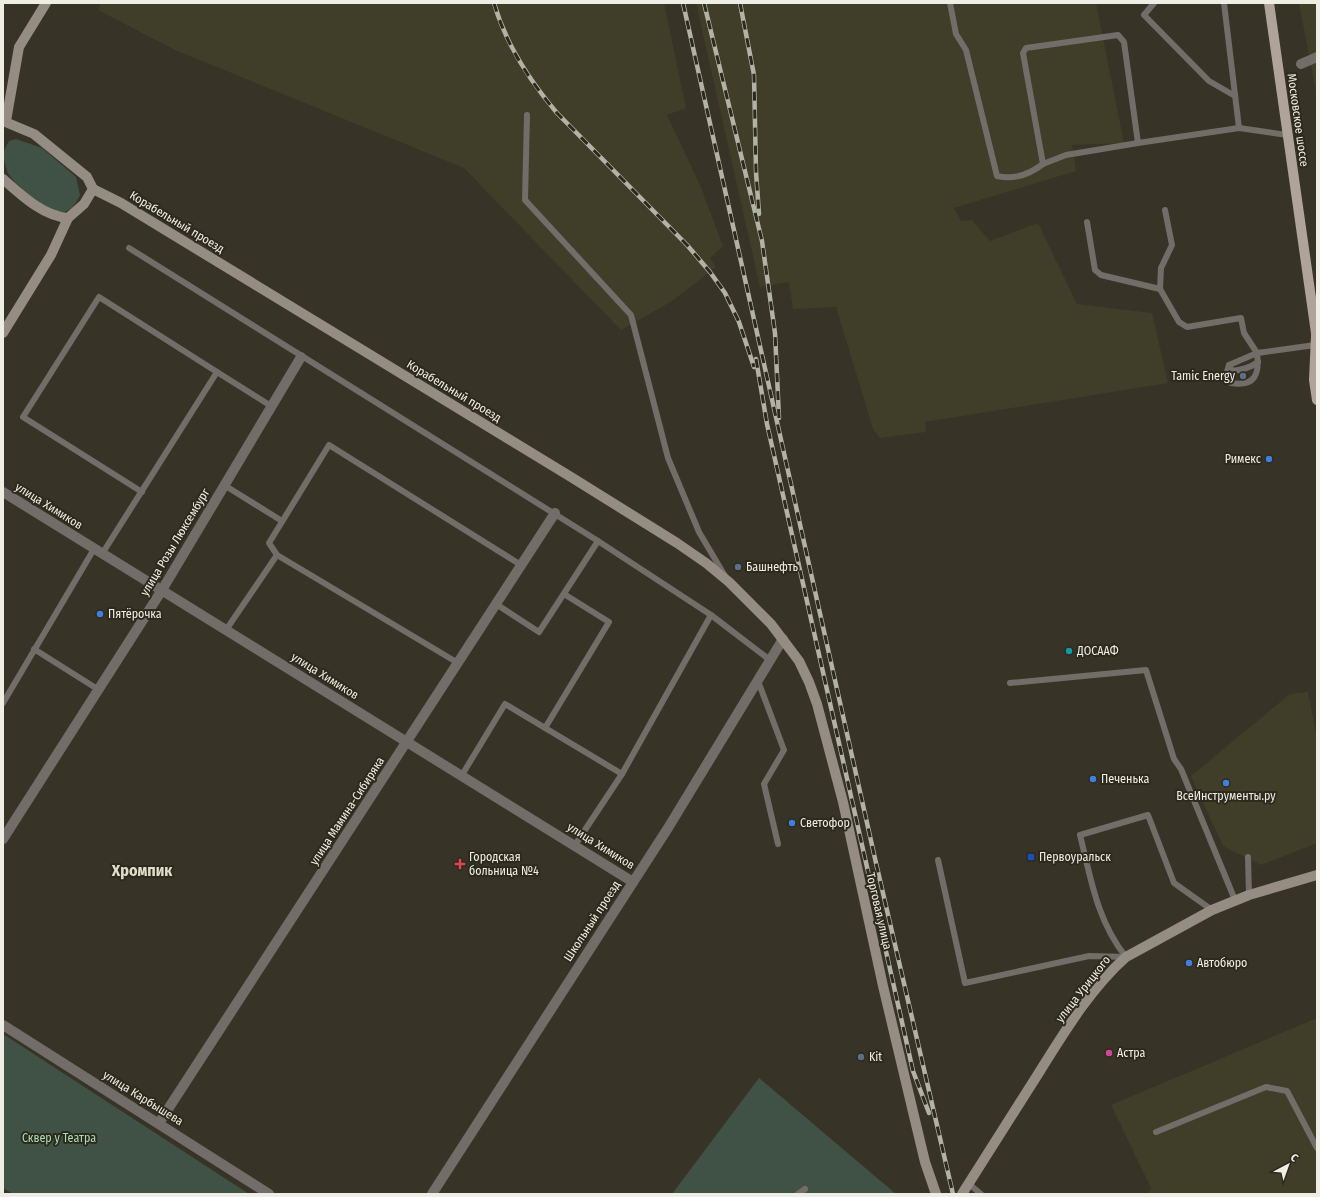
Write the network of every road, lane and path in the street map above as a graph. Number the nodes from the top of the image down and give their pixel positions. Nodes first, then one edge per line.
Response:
1 (46, 3) edge
2 (950, 3) edge
3 (1154, 3) edge
4 (1224, 3) edge
5 (1269, 3) edge
6 (1317, 57) edge
7 (1301, 64) dead end
8 (1235, 96) junction
9 (527, 115) dead end
10 (4, 121) edge
11 (1239, 128) junction
12 (1287, 135) junction
13 (1138, 143) junction
14 (1044, 164) junction
15 (3, 179) edge
16 (93, 189) junction
17 (1165, 210) dead end
18 (68, 218) junction
19 (1088, 222) dead end
20 (129, 248) dead end
21 (1160, 289) junction
22 (3, 333) edge
23 (1316, 340) edge
24 (1257, 352) junction
25 (301, 357) junction
26 (1258, 362) junction
27 (1229, 365) junction
28 (217, 372) junction
29 (1317, 400) edge
30 (270, 406) junction
31 (224, 485) junction
32 (3, 492) edge
33 (142, 492) junction
34 (555, 513) junction
35 (282, 521) junction
36 (598, 541) junction
37 (98, 551) junction
38 (277, 555) junction
39 (521, 565) junction
40 (729, 582) junction
41 (162, 590) junction
42 (564, 594) junction
43 (496, 604) junction
44 (711, 614) junction
45 (226, 630) junction
46 (783, 639) junction
47 (34, 649) junction
48 (770, 660) junction
49 (458, 663) junction
50 (758, 681) junction
51 (1010, 683) dead end
52 (99, 690) junction
53 (3, 703) edge
54 (545, 728) junction
55 (408, 742) junction
56 (622, 774) junction
57 (462, 775) junction
58 (3, 839) edge
59 (778, 844) dead end
60 (575, 845) junction
61 (1248, 857) dead end
62 (938, 860) dead end
63 (1317, 875) edge
64 (633, 882) junction
65 (1249, 895) junction
66 (1235, 900) junction
67 (1212, 910) junction
68 (1126, 957) junction
69 (3, 1025) edge
70 (158, 1123) junction
71 (1156, 1132) dead end
72 (1317, 1148) edge
73 (968, 1184) junction
74 (806, 1189) dead end
75 (269, 1194) edge
76 (432, 1194) edge
77 (798, 1194) edge
78 (936, 1194) edge
79 (962, 1194) edge
80 (981, 1194) edge

1 - 10 street
2 - 14 lane
3 - 8 lane
4 - 8 lane
5 - 12 main road, Московское шоссе
6 - 7 street
8 - 11 lane
9 - 40 lane
10 - 16 street
11 - 12 lane
11 - 13 lane
12 - 23 main road, Московское шоссе
13 - 14 lane
13 - 14 lane
15 - 18 street
16 - 18 street
16 - 40 street, Корабельный проезд
17 - 21 lane
18 - 22 street
19 - 21 lane
20 - 25 lane
21 - 24 lane
23 - 24 lane
23 - 29 main road, Московское шоссе
24 - 26 lane
24 - 27 lane
25 - 30 street, улица Розы Люксембург
25 - 34 lane
26 - 27 lane
26 - 27 lane
28 - 30 lane
28 - 33 lane
28 - 33 lane
30 - 31 street, улица Розы Люксембург
31 - 35 lane
31 - 41 street, улица Розы Люксембург
32 - 37 street, улица Химиков
33 - 37 lane
34 - 36 lane
34 - 39 street, улица Мамина-Сибиряка
35 - 38 lane
35 - 39 lane
36 - 42 lane
36 - 44 lane
37 - 41 street, улица Химиков
37 - 47 lane
38 - 45 lane
38 - 49 lane
39 - 43 street, улица Мамина-Сибиряка
40 - 46 street, Корабельный проезд
41 - 45 street, улица Химиков
41 - 52 street, улица Розы Люксембург
42 - 43 lane
42 - 54 lane
43 - 49 street, улица Мамина-Сибиряка
44 - 48 lane
44 - 56 lane
45 - 55 street, улица Химиков
46 - 48 street, Школьный проезд
46 - 78 street, Торговая улица
47 - 52 lane
47 - 53 lane
48 - 50 street, Школьный проезд
49 - 55 street, улица Мамина-Сибиряка
50 - 59 lane
50 - 64 street, Школьный проезд
51 - 66 lane
52 - 58 street, улица Розы Люксембург
54 - 56 lane
54 - 57 lane
55 - 57 street, улица Химиков
55 - 70 street, улица Мамина-Сибиряка
56 - 60 lane
57 - 60 street, улица Химиков
60 - 64 street, улица Химиков
61 - 65 lane
62 - 68 lane
63 - 65 street, улица Урицкого
64 - 76 street, Школьный проезд
65 - 66 street, улица Урицкого
66 - 67 street, улица Урицкого
67 - 68 street, улица Урицкого
67 - 68 lane
68 - 73 street, улица Урицкого
69 - 70 street, улица Карбышева
70 - 75 street, улица Карбышева
71 - 72 lane
73 - 79 street, улица Урицкого
73 - 80 lane
74 - 77 lane

